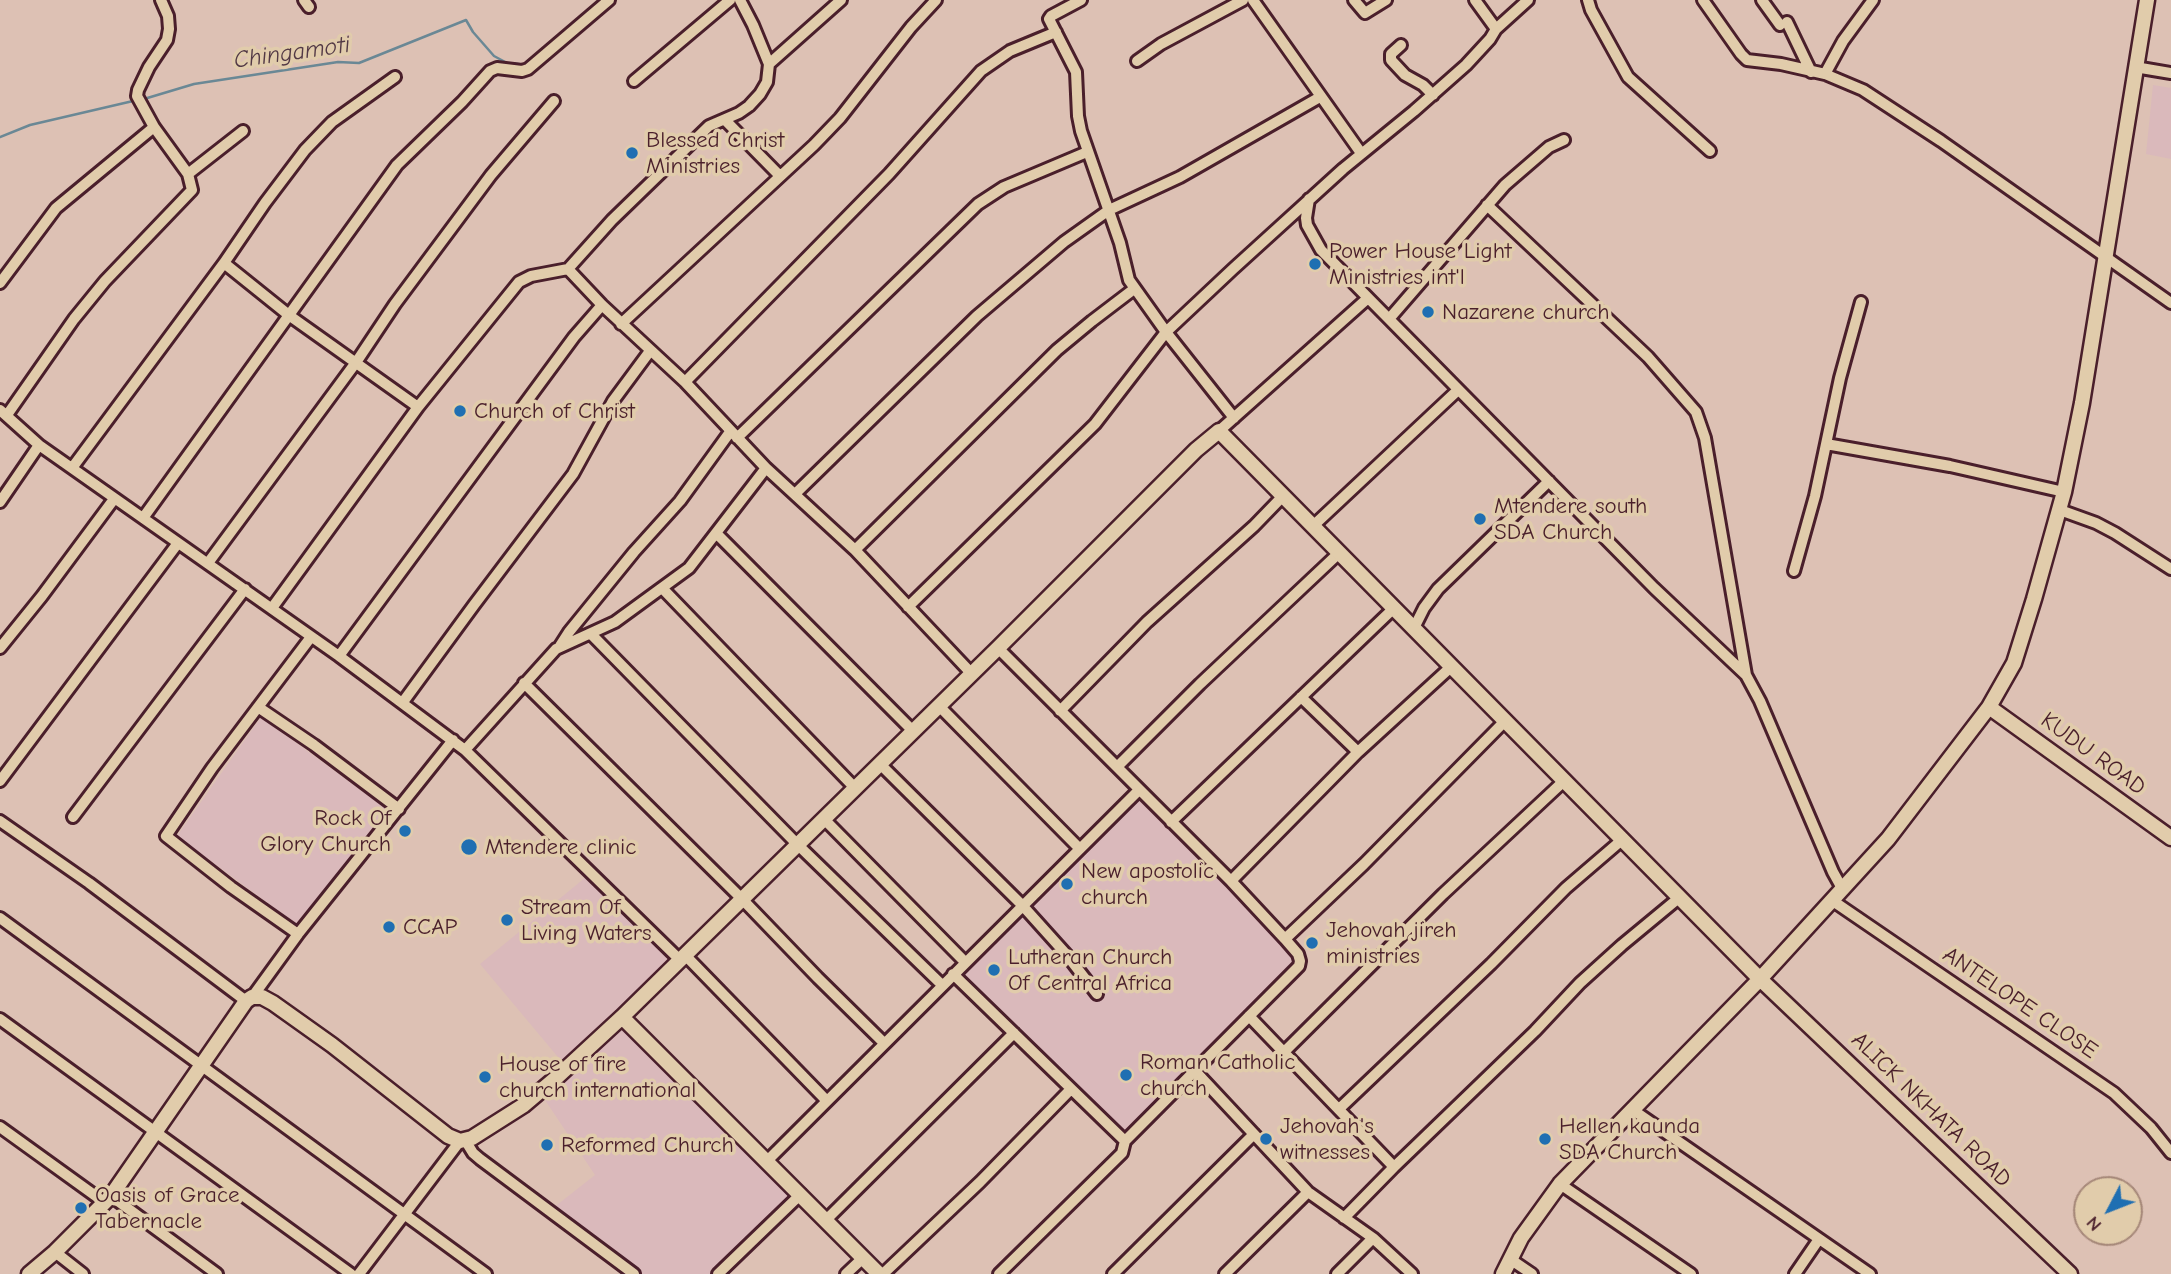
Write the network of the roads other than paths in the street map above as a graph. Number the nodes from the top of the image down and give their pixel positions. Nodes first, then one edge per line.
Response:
1 (161, 0) edge
2 (608, 0) edge
3 (730, 0) edge
4 (740, 0) edge
5 (841, 0) edge
6 (936, 0) edge
7 (1082, 0) edge
8 (1244, 0) edge
9 (1253, 0) edge
10 (1354, 0) edge
11 (1386, 0) edge
12 (1475, 0) edge
13 (1528, 0) edge
14 (1588, 0) edge
15 (1703, 0) edge
16 (1762, 0) edge
17 (1873, 0) edge
18 (2147, 0) edge
19 (1496, 29) junction
20 (1056, 32) junction
21 (1401, 45) dead end
22 (1138, 61) dead end
23 (769, 64) junction
24 (2135, 67) junction
25 (1811, 72) junction
26 (2171, 73) edge
27 (1825, 74) junction
28 (395, 77) dead end
29 (634, 81) dead end
30 (1433, 95) junction
31 (1320, 97) junction
32 (554, 102) dead end
33 (724, 120) junction
34 (154, 127) junction
35 (243, 131) dead end
36 (1564, 140) dead end
37 (1710, 151) dead end
38 (1087, 152) junction
39 (1361, 153) junction
40 (188, 174) junction
41 (780, 176) junction
42 (1309, 199) junction
43 (1487, 205) junction
44 (1109, 210) junction
45 (2105, 256) junction
46 (224, 263) junction
47 (568, 269) junction
48 (0, 283) edge
49 (1134, 289) junction
50 (1368, 298) junction
51 (1861, 302) dead end
52 (2171, 303) edge
53 (602, 305) junction
54 (290, 316) junction
55 (1389, 319) junction
56 (621, 324) junction
57 (1166, 332) junction
58 (650, 351) junction
59 (357, 361) junction
60 (685, 382) junction
61 (1458, 390) junction
62 (418, 407) junction
63 (4, 413) edge
64 (1234, 418) junction
65 (1219, 431) junction
66 (734, 435) junction
67 (1826, 444) junction
68 (39, 445) junction
69 (72, 468) junction
70 (766, 468) junction
71 (1549, 481) junction
72 (2064, 492) junction
73 (795, 494) junction
74 (1283, 496) junction
75 (114, 499) junction
76 (0, 502) edge
77 (2060, 510) junction
78 (143, 518) junction
79 (1313, 526) junction
80 (716, 533) junction
81 (178, 543) junction
82 (855, 550) junction
83 (1339, 553) junction
84 (208, 563) junction
85 (2171, 569) edge
86 (1794, 571) dead end
87 (245, 589) junction
88 (662, 589) junction
89 (908, 607) junction
90 (272, 608) junction
91 (1394, 608) junction
92 (1413, 628) junction
93 (592, 635) junction
94 (311, 637) junction
95 (560, 646) junction
96 (0, 648) edge
97 (998, 648) junction
98 (339, 656) junction
99 (1452, 666) junction
100 (972, 674) junction
101 (1746, 675) junction
102 (524, 683) junction
103 (1301, 697) junction
104 (403, 702) junction
105 (939, 706) junction
106 (258, 707) junction
107 (1989, 707) junction
108 (1060, 711) junction
109 (1506, 720) junction
110 (913, 732) junction
111 (453, 740) junction
112 (465, 750) junction
113 (1359, 752) junction
114 (880, 764) junction
115 (1117, 767) junction
116 (1565, 780) junction
117 (0, 781) edge
118 (855, 788) junction
119 (1139, 790) junction
120 (399, 809) junction
121 (74, 817) dead end
122 (824, 819) junction
123 (0, 821) edge
124 (1171, 822) junction
125 (2171, 838) edge
126 (1623, 839) junction
127 (797, 845) junction
128 (1079, 848) junction
129 (1231, 881) junction
130 (1838, 895) junction
131 (1680, 897) junction
132 (742, 899) junction
133 (1022, 905) junction
134 (0, 918) edge
135 (298, 934) junction
136 (1285, 939) junction
137 (682, 957) junction
138 (965, 962) junction
139 (953, 974) junction
140 (1760, 979) junction
141 (943, 985) junction
142 (1097, 994) dead end
143 (250, 999) junction
144 (1249, 1016) junction
145 (622, 1017) junction
146 (0, 1019) edge
147 (1014, 1033) junction
148 (884, 1043) junction
149 (1284, 1052) junction
150 (201, 1066) junction
151 (1195, 1071) junction
152 (1071, 1089) junction
153 (826, 1100) junction
154 (1339, 1109) junction
155 (1633, 1110) junction
156 (1, 1129) edge
157 (156, 1130) junction
158 (1254, 1134) junction
159 (462, 1140) junction
160 (1125, 1141) junction
161 (2171, 1153) edge
162 (766, 1161) junction
163 (1394, 1167) junction
164 (1560, 1184) junction
165 (1308, 1192) junction
166 (801, 1194) junction
167 (108, 1199) junction
168 (403, 1214) junction
169 (1345, 1218) junction
170 (827, 1220) junction
171 (1373, 1238) junction
172 (1819, 1239) junction
173 (55, 1252) junction
174 (863, 1258) junction
175 (1510, 1259) junction
176 (29, 1274) edge
177 (83, 1274) edge
178 (216, 1274) edge
179 (351, 1274) edge
180 (359, 1274) edge
181 (486, 1274) edge
182 (634, 1274) edge
183 (718, 1274) edge
184 (846, 1274) edge
185 (881, 1274) edge
186 (999, 1274) edge
187 (1113, 1274) edge
188 (1225, 1274) edge
189 (1338, 1274) edge
190 (1412, 1274) edge
191 (1503, 1274) edge
192 (1532, 1274) edge
193 (1691, 1274) edge
194 (1795, 1274) edge
195 (1870, 1274) edge
196 (2070, 1274) edge

1 - 34 street
2 - 54 street
3 - 29 street
4 - 23 street
5 - 23 street
6 - 41 street
7 - 20 street
8 - 22 street
9 - 31 street
10 - 11 street
12 - 19 street
13 - 19 street
14 - 37 street
15 - 25 street
16 - 25 street
17 - 27 street
18 - 24 main road
19 - 30 street
20 - 38 street
20 - 60 street
21 - 30 street
23 - 33 street
24 - 26 street
24 - 45 main road
25 - 27 street
27 - 45 street
28 - 46 street
30 - 39 street
31 - 39 street
31 - 44 street
32 - 59 street
33 - 41 street
33 - 47 street
34 - 40 street
34 - 48 street
35 - 40 street
36 - 43 street
38 - 44 street
38 - 66 street
39 - 42 street
40 - 63 street
41 - 56 street
42 - 50 street
42 - 57 street
43 - 55 street
43 - 101 street
44 - 49 street
44 - 73 street
45 - 52 street
45 - 72 main road
46 - 54 street
46 - 69 street
47 - 53 street
47 - 62 street
49 - 57 street
49 - 82 street
50 - 55 street
50 - 64 street
51 - 67 street
53 - 56 street
53 - 98 street
54 - 59 street
54 - 78 street
55 - 61 street
56 - 58 street
57 - 64 street
57 - 89 street
58 - 60 street
58 - 104 street
59 - 62 street
59 - 84 street
60 - 66 street
61 - 71 street
61 - 79 street
62 - 90 street
63 - 68 street
64 - 65 street
65 - 74 main road, ALICK NKHATA ROAD
65 - 97 main road
66 - 70 street
66 - 95 street
67 - 72 street
67 - 86 street
68 - 69 street
68 - 76 street
69 - 75 street
70 - 73 street
70 - 80 street
71 - 92 street
71 - 101 street
72 - 77 main road
73 - 82 street
74 - 79 main road, ALICK NKHATA ROAD
74 - 108 street
75 - 78 street
75 - 96 street
77 - 85 street
77 - 107 main road
78 - 81 street
79 - 83 main road, ALICK NKHATA ROAD
80 - 88 street
80 - 110 street
81 - 84 street
81 - 117 street
82 - 89 street
83 - 91 main road, ALICK NKHATA ROAD
83 - 115 street
84 - 87 street
87 - 90 street
87 - 121 street
88 - 93 street
88 - 118 street
89 - 100 street
90 - 94 street
91 - 92 main road, ALICK NKHATA ROAD
91 - 103 street
92 - 99 main road, ALICK NKHATA ROAD
93 - 95 street
93 - 127 street
94 - 98 street
94 - 106 street
95 - 102 street
97 - 100 main road
97 - 108 street
98 - 104 street
99 - 109 main road, ALICK NKHATA ROAD
99 - 113 street
100 - 105 main road
101 - 130 street
102 - 112 street
102 - 132 street
103 - 113 street
103 - 124 street
104 - 111 street
105 - 110 main road
105 - 128 street
106 - 120 street
106 - 135 street
107 - 125 main road, KUDU ROAD
107 - 130 main road
108 - 115 street
109 - 116 main road, ALICK NKHATA ROAD
109 - 136 street
110 - 114 main road
111 - 112 street
111 - 120 street
112 - 137 street
113 - 129 street
114 - 118 main road
114 - 133 street
115 - 119 street
116 - 126 main road, ALICK NKHATA ROAD
116 - 149 street
118 - 122 main road
119 - 124 street
119 - 128 street
120 - 135 street
122 - 127 main road
122 - 138 street
123 - 143 street
124 - 129 street
126 - 131 main road, ALICK NKHATA ROAD
126 - 154 street
127 - 132 main road
127 - 141 street
128 - 133 street
129 - 136 street
130 - 140 main road
130 - 161 street, ANTELOPE CLOSE
131 - 140 main road, ALICK NKHATA ROAD
131 - 163 street
132 - 137 main road
132 - 148 street
133 - 138 street
133 - 142 street
134 - 150 street
135 - 143 street
136 - 144 street
137 - 145 main road
137 - 153 street
138 - 139 street
139 - 141 street
139 - 147 street
140 - 155 main road
140 - 196 main road, ALICK NKHATA ROAD
141 - 148 street
143 - 150 main road
143 - 159 main road
144 - 149 street
144 - 151 street
145 - 159 main road
145 - 162 main road
146 - 157 street
147 - 152 street
147 - 170 street
148 - 153 street
149 - 154 street
150 - 157 main road
150 - 168 street
151 - 158 street
151 - 160 street
152 - 160 street
152 - 185 street
153 - 162 street
154 - 163 street
155 - 164 main road
155 - 172 street
156 - 167 street
157 - 167 main road
157 - 179 street
158 - 165 street
158 - 187 street
159 - 168 street
159 - 182 street
160 - 186 street
162 - 166 main road
163 - 169 street
164 - 175 main road
164 - 193 street
165 - 169 street
165 - 188 street
166 - 170 main road
166 - 183 street
167 - 173 main road
167 - 178 street
168 - 180 street
168 - 181 street
169 - 171 street
170 - 174 main road
171 - 189 street
171 - 190 street
172 - 194 street
172 - 195 street
173 - 176 main road
173 - 177 street
174 - 184 street
174 - 185 main road
175 - 191 main road
175 - 192 street

